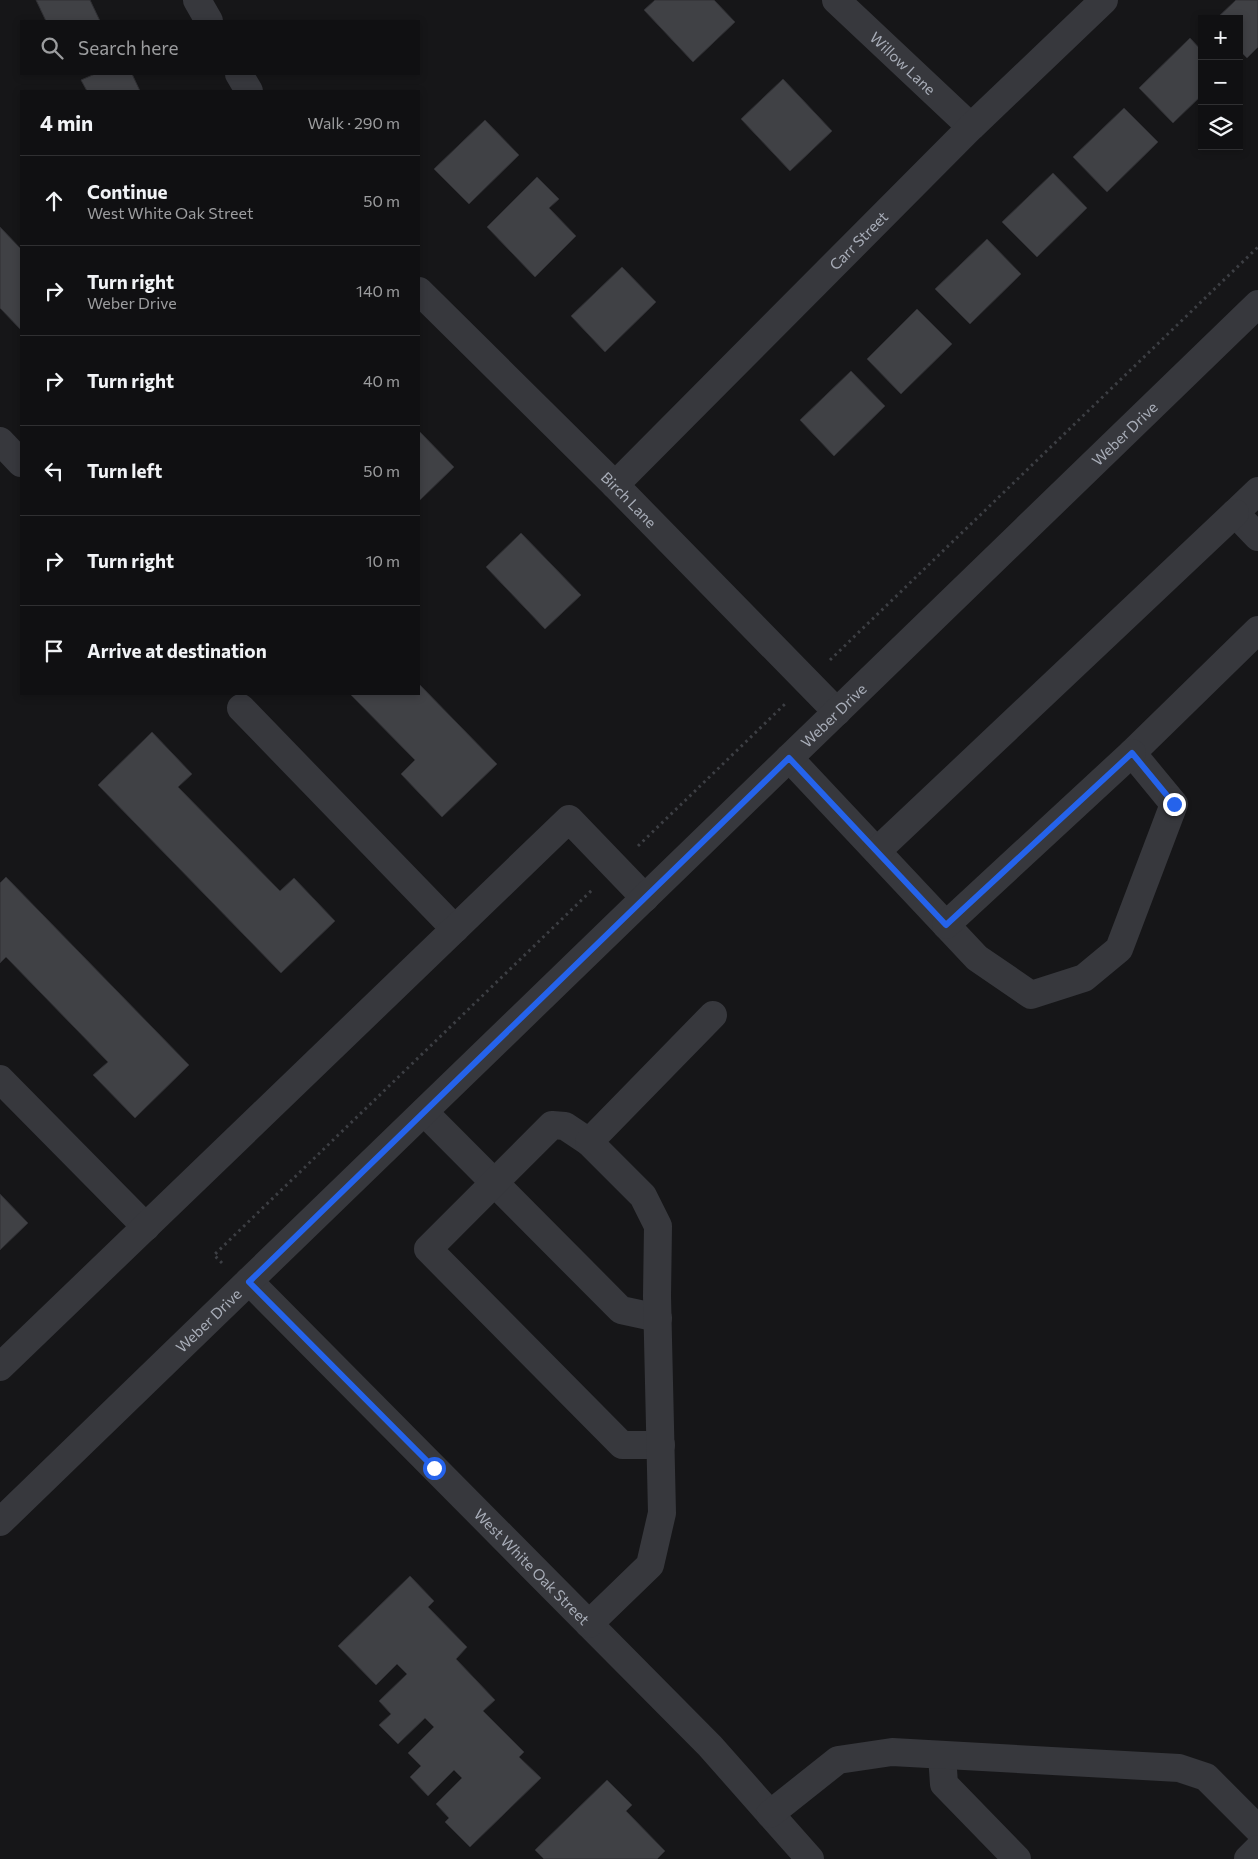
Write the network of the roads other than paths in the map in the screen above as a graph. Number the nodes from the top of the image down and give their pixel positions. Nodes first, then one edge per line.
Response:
1 (197, 0) edge
2 (836, 0) edge
3 (1104, 0) edge
4 (208, 20) edge
5 (240, 75) edge
6 (248, 90) edge
7 (971, 127) junction
8 (420, 292) edge
9 (1258, 304) edge
10 (0, 441) edge
11 (20, 462) edge
12 (616, 485) junction
13 (1258, 491) edge
14 (1235, 513) junction
15 (1258, 537) edge
16 (1258, 630) edge
17 (241, 708) dead end
18 (837, 712) junction
19 (1132, 753) junction
20 (789, 758) junction
21 (877, 851) junction
22 (645, 898) junction
23 (946, 925) junction
24 (455, 929) junction
25 (713, 1015) dead end
26 (0, 1079) edge
27 (424, 1112) junction
28 (589, 1142) junction
29 (496, 1184) junction
30 (146, 1227) junction
31 (249, 1282) junction
32 (658, 1318) junction
33 (0, 1368) edge
34 (660, 1445) junction
35 (0, 1522) edge
36 (589, 1624) junction
37 (942, 1755) junction
38 (770, 1814) junction
39 (1258, 1829) edge
40 (1258, 1849) edge
41 (810, 1859) edge
42 (1017, 1859) edge
43 (1248, 1859) edge

1 - 4 street
2 - 7 street, Willow Lane
3 - 7 street, Carr Street
5 - 6 street
7 - 12 street, Carr Street
8 - 12 street, Birch Lane
9 - 18 street, Weber Drive
10 - 11 street
12 - 18 street, Birch Lane
13 - 14 street
14 - 15 street
14 - 21 street
16 - 19 street
17 - 24 street
18 - 20 street, Weber Drive
19 - 23 street
19 - 23 street
20 - 21 street
20 - 22 street, Weber Drive
21 - 23 street
22 - 24 street
22 - 27 street, Weber Drive
24 - 30 street
25 - 28 street
26 - 30 street
27 - 29 street
27 - 31 street, Weber Drive
28 - 29 street
28 - 32 street
29 - 32 street
29 - 34 street
30 - 33 street
31 - 35 street, Weber Drive
31 - 36 street, West White Oak Street
32 - 34 street
34 - 36 street
36 - 38 street, West White Oak Street
37 - 38 street
37 - 39 street
37 - 42 street
38 - 41 street, West White Oak Street
40 - 43 street

